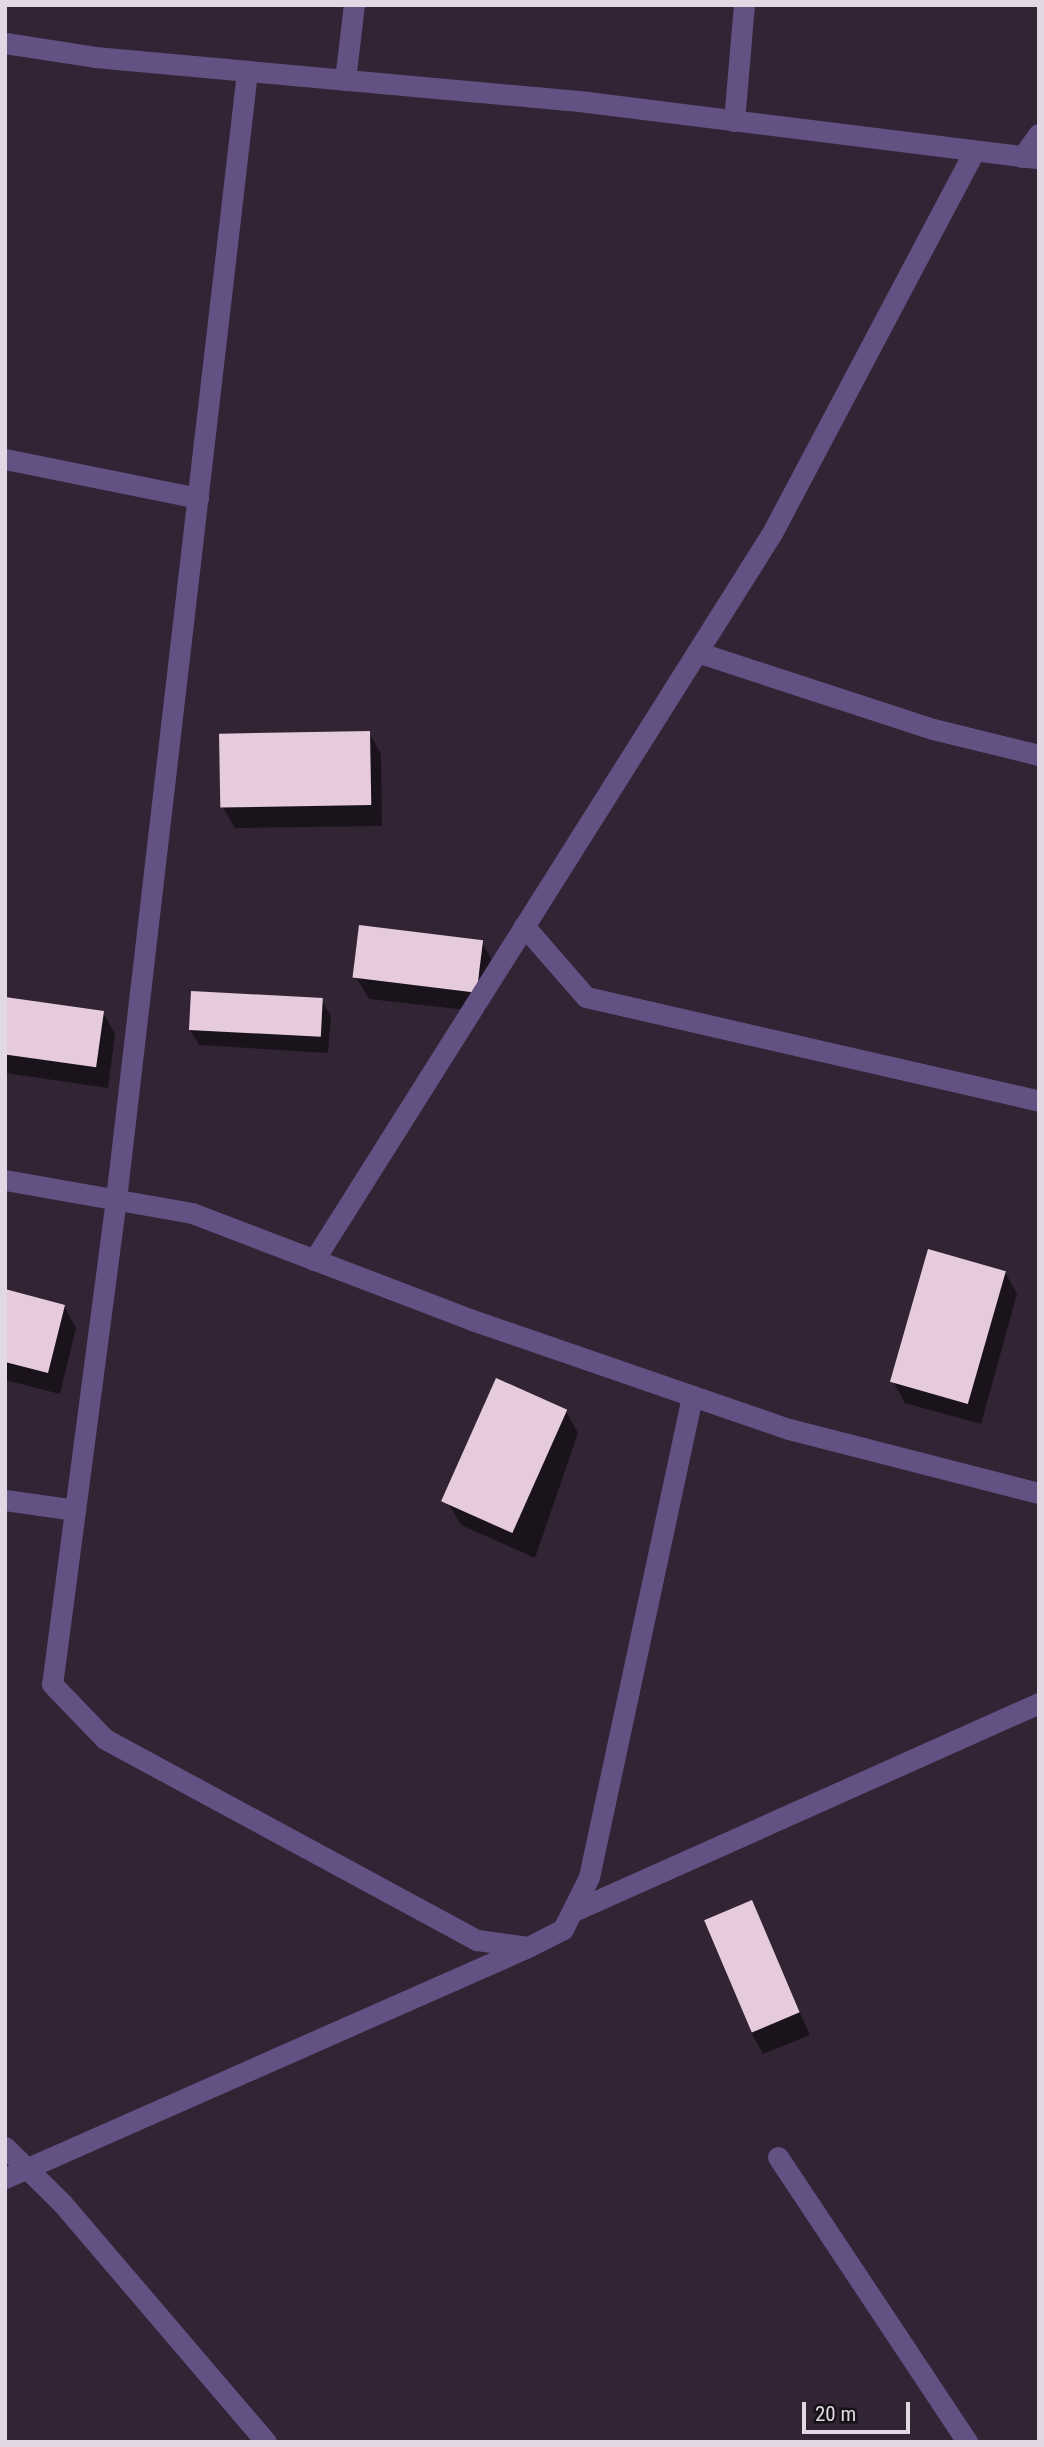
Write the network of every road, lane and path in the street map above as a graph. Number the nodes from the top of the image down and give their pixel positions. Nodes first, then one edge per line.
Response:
1 (354, 5) edge
2 (744, 5) edge
3 (5, 43) edge
4 (247, 72) junction
5 (345, 80) junction
6 (734, 121) junction
7 (1039, 134) edge
8 (974, 151) junction
9 (1030, 158) edge
10 (5, 459) edge
11 (198, 498) junction
12 (697, 652) junction
13 (1039, 755) edge
14 (524, 926) junction
15 (1039, 1101) edge
16 (5, 1180) edge
17 (116, 1199) junction
18 (314, 1260) junction
19 (692, 1396) junction
20 (1039, 1493) edge
21 (5, 1500) edge
22 (75, 1510) junction
23 (1039, 1703) edge
24 (576, 1910) junction
25 (528, 1947) junction
26 (5, 2147) edge
27 (778, 2157) dead end
28 (28, 2165) junction
29 (5, 2178) edge
30 (266, 2442) edge
31 (967, 2442) edge

1 - 5 street
2 - 6 street
3 - 4 street
4 - 5 street
4 - 11 street
5 - 6 street
6 - 8 street
7 - 9 street
8 - 9 street
8 - 12 street
10 - 11 street
11 - 17 street
12 - 13 street
12 - 14 street
14 - 15 street
14 - 18 street
16 - 17 street
17 - 18 street
17 - 22 street
18 - 19 street
19 - 20 street
19 - 24 street
21 - 22 street
22 - 25 street
23 - 24 street
24 - 25 street
25 - 28 street
26 - 28 street
27 - 31 street
28 - 29 street
28 - 30 street

